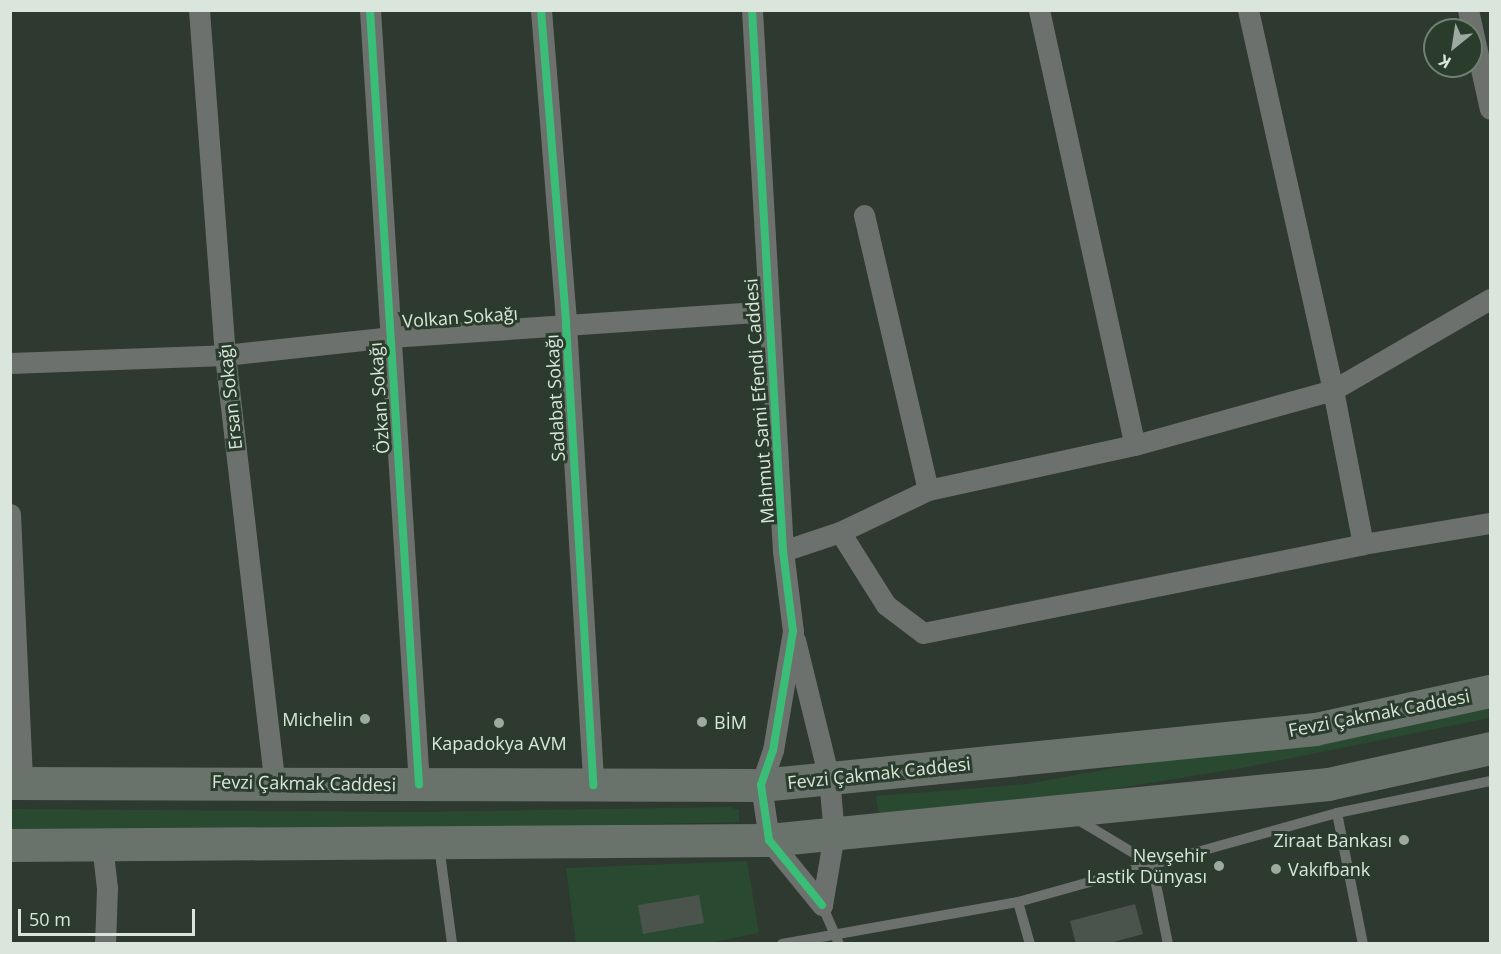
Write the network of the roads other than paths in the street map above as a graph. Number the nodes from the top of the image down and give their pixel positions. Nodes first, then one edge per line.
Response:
1 (199, 10) edge
2 (370, 10) edge
3 (542, 10) edge
4 (752, 10) edge
5 (1040, 10) edge
6 (1248, 10) edge
7 (1468, 10) edge
8 (1491, 109) edge
9 (864, 215) dead end
10 (1491, 299) edge
11 (768, 311) junction
12 (566, 324) junction
13 (390, 337) junction
14 (225, 356) junction
15 (10, 363) edge
16 (1333, 390) junction
17 (1135, 445) junction
18 (928, 490) junction
19 (10, 514) edge
20 (1491, 523) edge
21 (840, 532) junction
22 (1363, 544) junction
23 (783, 551) junction
24 (793, 631) junction
25 (1491, 691) edge
26 (1491, 748) edge
27 (829, 778) junction
28 (1491, 781) edge
29 (274, 782) junction
30 (16, 783) edge
31 (419, 784) junction
32 (593, 785) junction
33 (761, 785) junction
34 (1066, 813) junction
35 (1337, 813) junction
36 (834, 834) junction
37 (770, 840) junction
38 (439, 842) junction
39 (102, 844) junction
40 (10, 845) edge
41 (1152, 864) junction
42 (1017, 902) junction
43 (822, 905) junction
44 (838, 938) edge
45 (105, 944) edge
46 (452, 944) edge
47 (782, 944) edge
48 (1030, 944) edge
49 (1168, 944) edge
50 (1363, 944) edge

1 - 14 street, Ersan Sokağı
2 - 13 street, Özkan Sokağı
3 - 12 street, Sadabat Sokağı
4 - 11 street, Mahmut Sami Efendi Caddesi
5 - 17 street
6 - 16 street
7 - 8 street
9 - 18 street
10 - 16 street
11 - 12 street, Volkan Sokağı
11 - 23 street, Mahmut Sami Efendi Caddesi
12 - 13 street, Volkan Sokağı
12 - 32 street, Sadabat Sokağı
13 - 14 street, Volkan Sokağı
13 - 31 street, Özkan Sokağı
14 - 15 street, Volkan Sokağı
14 - 29 street, Ersan Sokağı
16 - 17 street
16 - 22 street
17 - 18 street
18 - 21 street
19 - 30 street
20 - 22 street
21 - 22 street
21 - 23 street
23 - 24 street, Mahmut Sami Efendi Caddesi
24 - 27 street
24 - 33 street, Mahmut Sami Efendi Caddesi
25 - 27 main road, Fevzi Çakmak Caddesi
26 - 34 main road
27 - 33 main road, Fevzi Çakmak Caddesi
27 - 36 street
28 - 35 lane
29 - 30 main road, Fevzi Çakmak Caddesi
29 - 31 main road, Fevzi Çakmak Caddesi
31 - 32 main road, Fevzi Çakmak Caddesi
32 - 33 main road, Fevzi Çakmak Caddesi
33 - 37 street
34 - 36 main road
34 - 41 lane
35 - 41 lane
35 - 50 lane
36 - 37 main road
36 - 43 street
37 - 38 main road
37 - 43 street
38 - 39 main road
38 - 46 lane
39 - 40 main road
39 - 45 street
41 - 42 lane
41 - 49 lane
42 - 44 lane
42 - 48 lane
43 - 44 lane
44 - 47 lane

